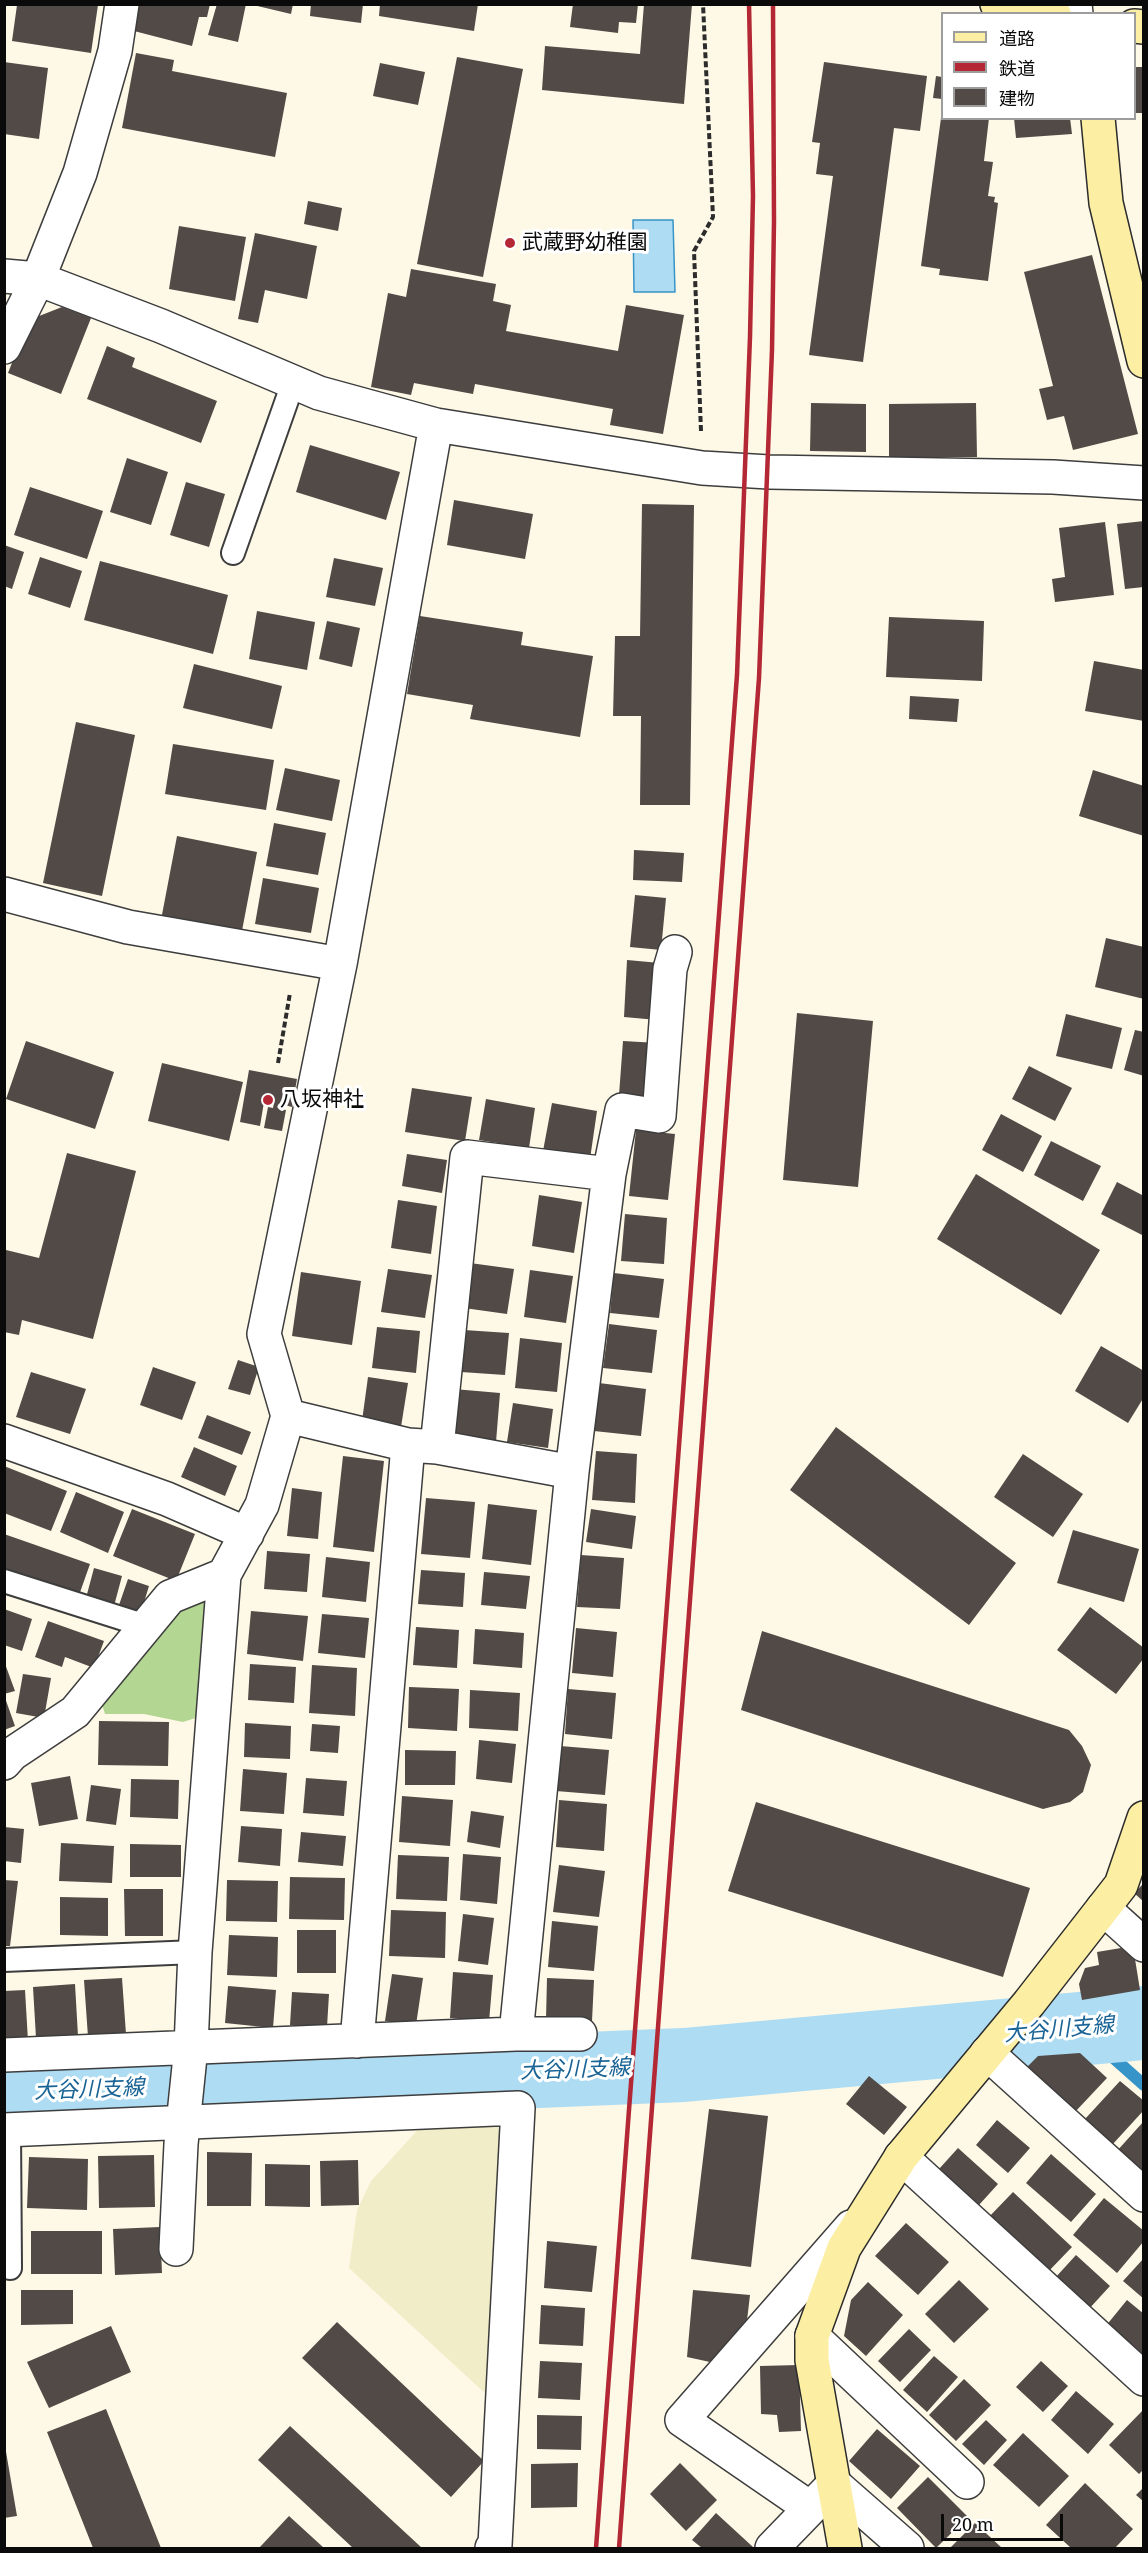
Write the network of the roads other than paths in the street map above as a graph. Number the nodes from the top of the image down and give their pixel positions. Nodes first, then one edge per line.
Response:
1 (122, 4) edge
2 (997, 4) edge
3 (1043, 12) edge
4 (1098, 120) edge
5 (4, 276) edge
6 (38, 279) junction
7 (4, 347) edge
8 (1143, 362) edge
9 (293, 383) junction
10 (436, 425) junction
11 (1143, 483) edge
12 (233, 553) dead end
13 (4, 894) edge
14 (675, 952) dead end
15 (340, 964) junction
16 (609, 1174) junction
17 (288, 1416) junction
18 (4, 1440) edge
19 (422, 1446) junction
20 (572, 1472) junction
21 (247, 1534) junction
22 (224, 1575) junction
23 (4, 1581) edge
24 (146, 1626) junction
25 (4, 1762) edge
26 (1143, 1818) edge
27 (1103, 1908) junction
28 (1143, 1945) edge
29 (195, 1952) junction
30 (4, 1960) edge
31 (516, 2034) junction
32 (580, 2034) dead end
33 (357, 2041) junction
34 (987, 2053) junction
35 (190, 2054) junction
36 (4, 2055) edge
37 (184, 2116) junction
38 (7, 2130) edge
39 (901, 2157) junction
40 (1143, 2195) edge
41 (871, 2204) junction
42 (176, 2249) dead end
43 (10, 2268) dead end
44 (812, 2336) junction
45 (1143, 2379) edge
46 (967, 2482) dead end
47 (834, 2484) junction
48 (810, 2508) junction
49 (492, 2548) edge
50 (772, 2548) edge
51 (845, 2548) edge
52 (907, 2548) edge

1 - 6 street
2 - 3 street
4 - 8 street
5 - 6 street
6 - 7 street
6 - 9 street
9 - 10 street
9 - 12 lane
10 - 11 street
10 - 15 street
13 - 15 street
14 - 16 street
15 - 17 street
16 - 19 street
16 - 20 street
17 - 19 street
17 - 21 street
18 - 21 street
19 - 20 street
19 - 33 street
20 - 31 street
21 - 22 street
22 - 24 street
22 - 29 street
23 - 24 lane
24 - 25 street
26 - 27 street
27 - 28 street
27 - 34 street
29 - 30 lane
29 - 35 street
31 - 32 street
31 - 33 street
33 - 35 street
34 - 39 street
34 - 40 street
35 - 36 street
35 - 37 street
37 - 38 street
37 - 42 street
37 - 49 street
38 - 43 lane
39 - 41 street
39 - 45 street
41 - 44 street
41 - 48 street
44 - 46 street
44 - 47 street
47 - 48 street
47 - 51 street
47 - 52 street
48 - 50 street

